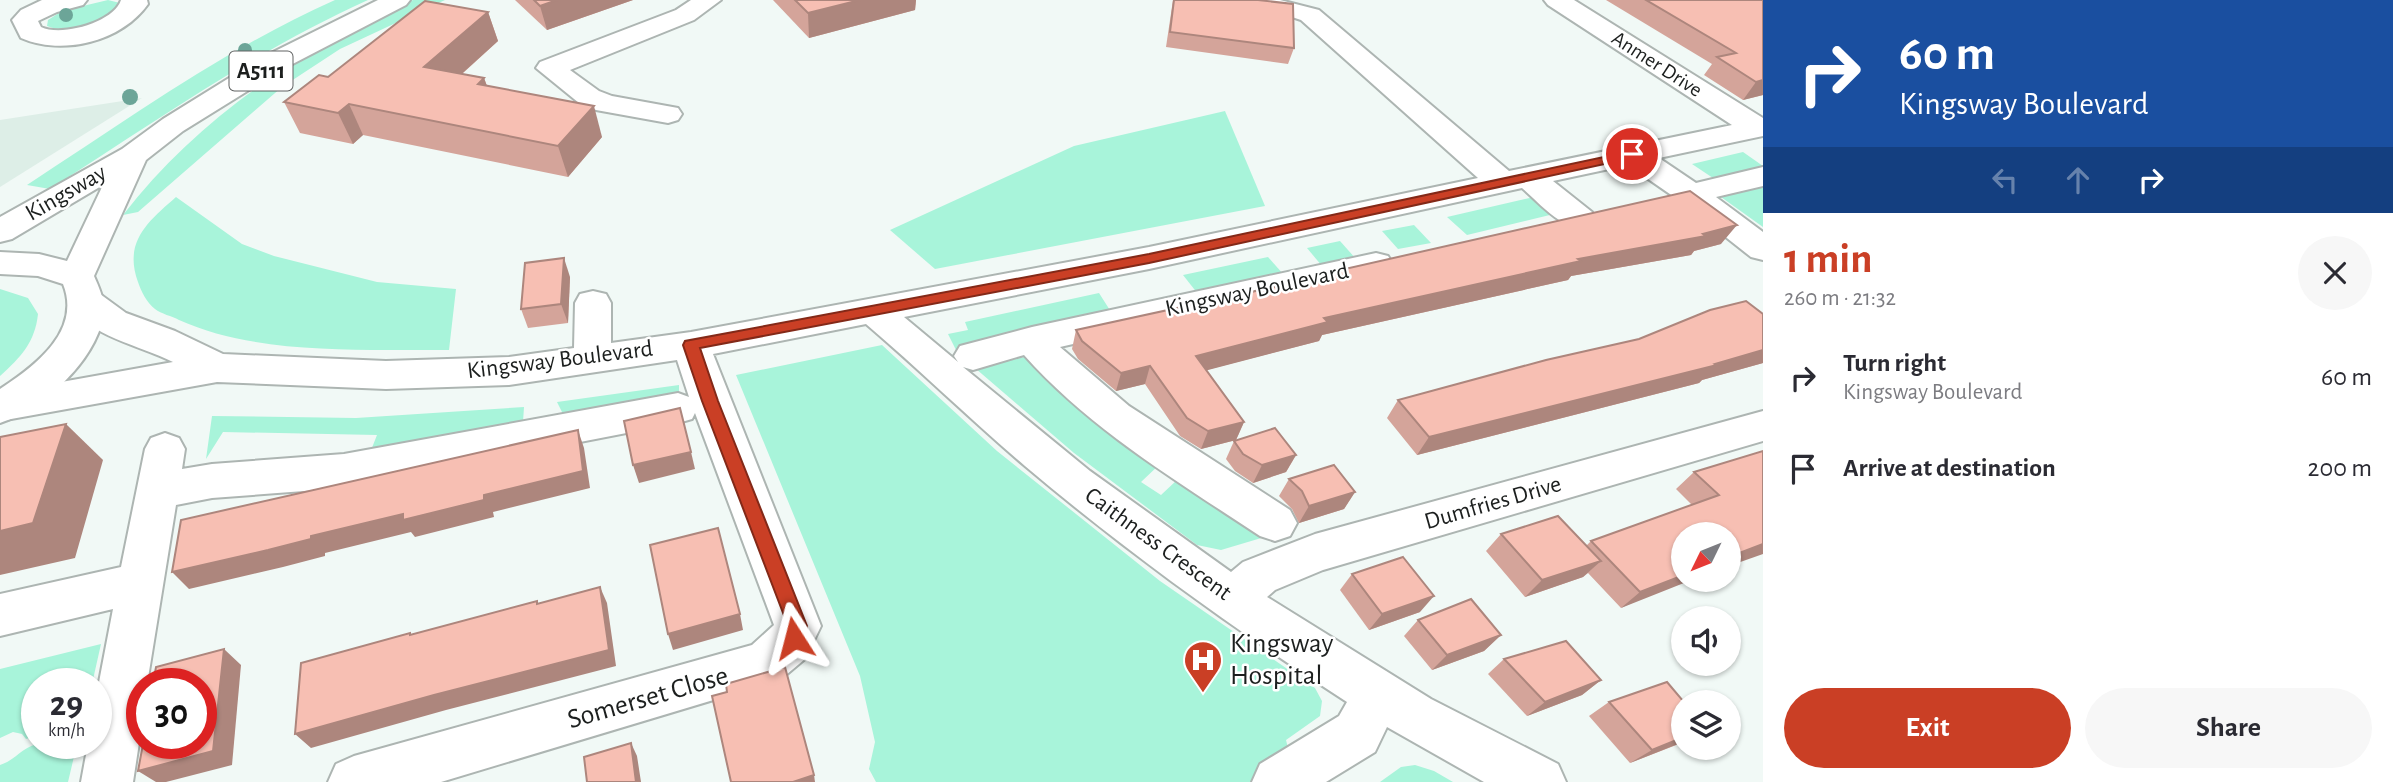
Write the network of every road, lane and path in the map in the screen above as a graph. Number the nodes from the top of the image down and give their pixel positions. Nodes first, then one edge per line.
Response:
1 (74, 0) edge
2 (134, 0) edge
3 (397, 0) edge
4 (708, 0) edge
5 (1210, 0) edge
6 (1557, 0) edge
7 (21, 14) edge
8 (668, 114) dead end
9 (1760, 127) edge
10 (1632, 154) junction
11 (133, 155) junction
12 (1763, 176) edge
13 (1514, 179) junction
14 (1669, 199) junction
15 (1617, 211) edge
16 (1580, 219) junction
17 (1539, 228) edge
18 (0, 230) edge
19 (1763, 249) edge
20 (1149, 258) junction
21 (1403, 258) edge
22 (0, 263) edge
23 (82, 289) junction
24 (593, 303) dead end
25 (1184, 306) junction
26 (874, 312) junction
27 (1032, 340) junction
28 (691, 345) junction
29 (973, 356) dead end
30 (593, 358) junction
31 (218, 368) junction
32 (1, 408) edge
33 (678, 408) edge
34 (1763, 426) edge
35 (1275, 523) dead end
36 (140, 582) junction
37 (1231, 598) junction
38 (0, 615) edge
39 (1377, 695) junction
40 (1534, 781) edge
41 (107, 782) edge
42 (354, 782) edge
43 (1278, 782) edge

1 - 7 main road
2 - 7 main road
3 - 11 main road, Kingsway / A5111
4 - 8 main road
5 - 13 main road
6 - 9 main road, Anmer Drive
9 - 10 main road, Kingsway Boulevard
10 - 13 main road, Kingsway Boulevard
10 - 14 main road
11 - 18 main road, Kingsway / A5111
11 - 23 main road, Kingsway / A5111
12 - 14 main road
13 - 16 main road
13 - 20 main road, Kingsway Boulevard
14 - 19 main road
15 - 16 main road
16 - 17 main road
20 - 25 main road
20 - 26 main road, Kingsway Boulevard
21 - 25 main road, Kingsway Boulevard
22 - 23 main road
23 - 31 main road
23 - 32 main road, A5111
24 - 30 main road
25 - 27 main road, Kingsway Boulevard
26 - 28 main road, Kingsway Boulevard
26 - 37 main road, Caithness Crescent
27 - 29 main road, Kingsway Boulevard
27 - 35 main road
28 - 30 main road, Kingsway Boulevard
28 - 42 main road, Somerset Close
30 - 31 main road, Kingsway Boulevard
31 - 32 main road
33 - 36 main road
34 - 37 main road, Dumfries Drive
36 - 38 main road
36 - 41 main road
37 - 39 main road, Caithness Crescent
39 - 40 main road, Caithness Crescent
39 - 43 main road

